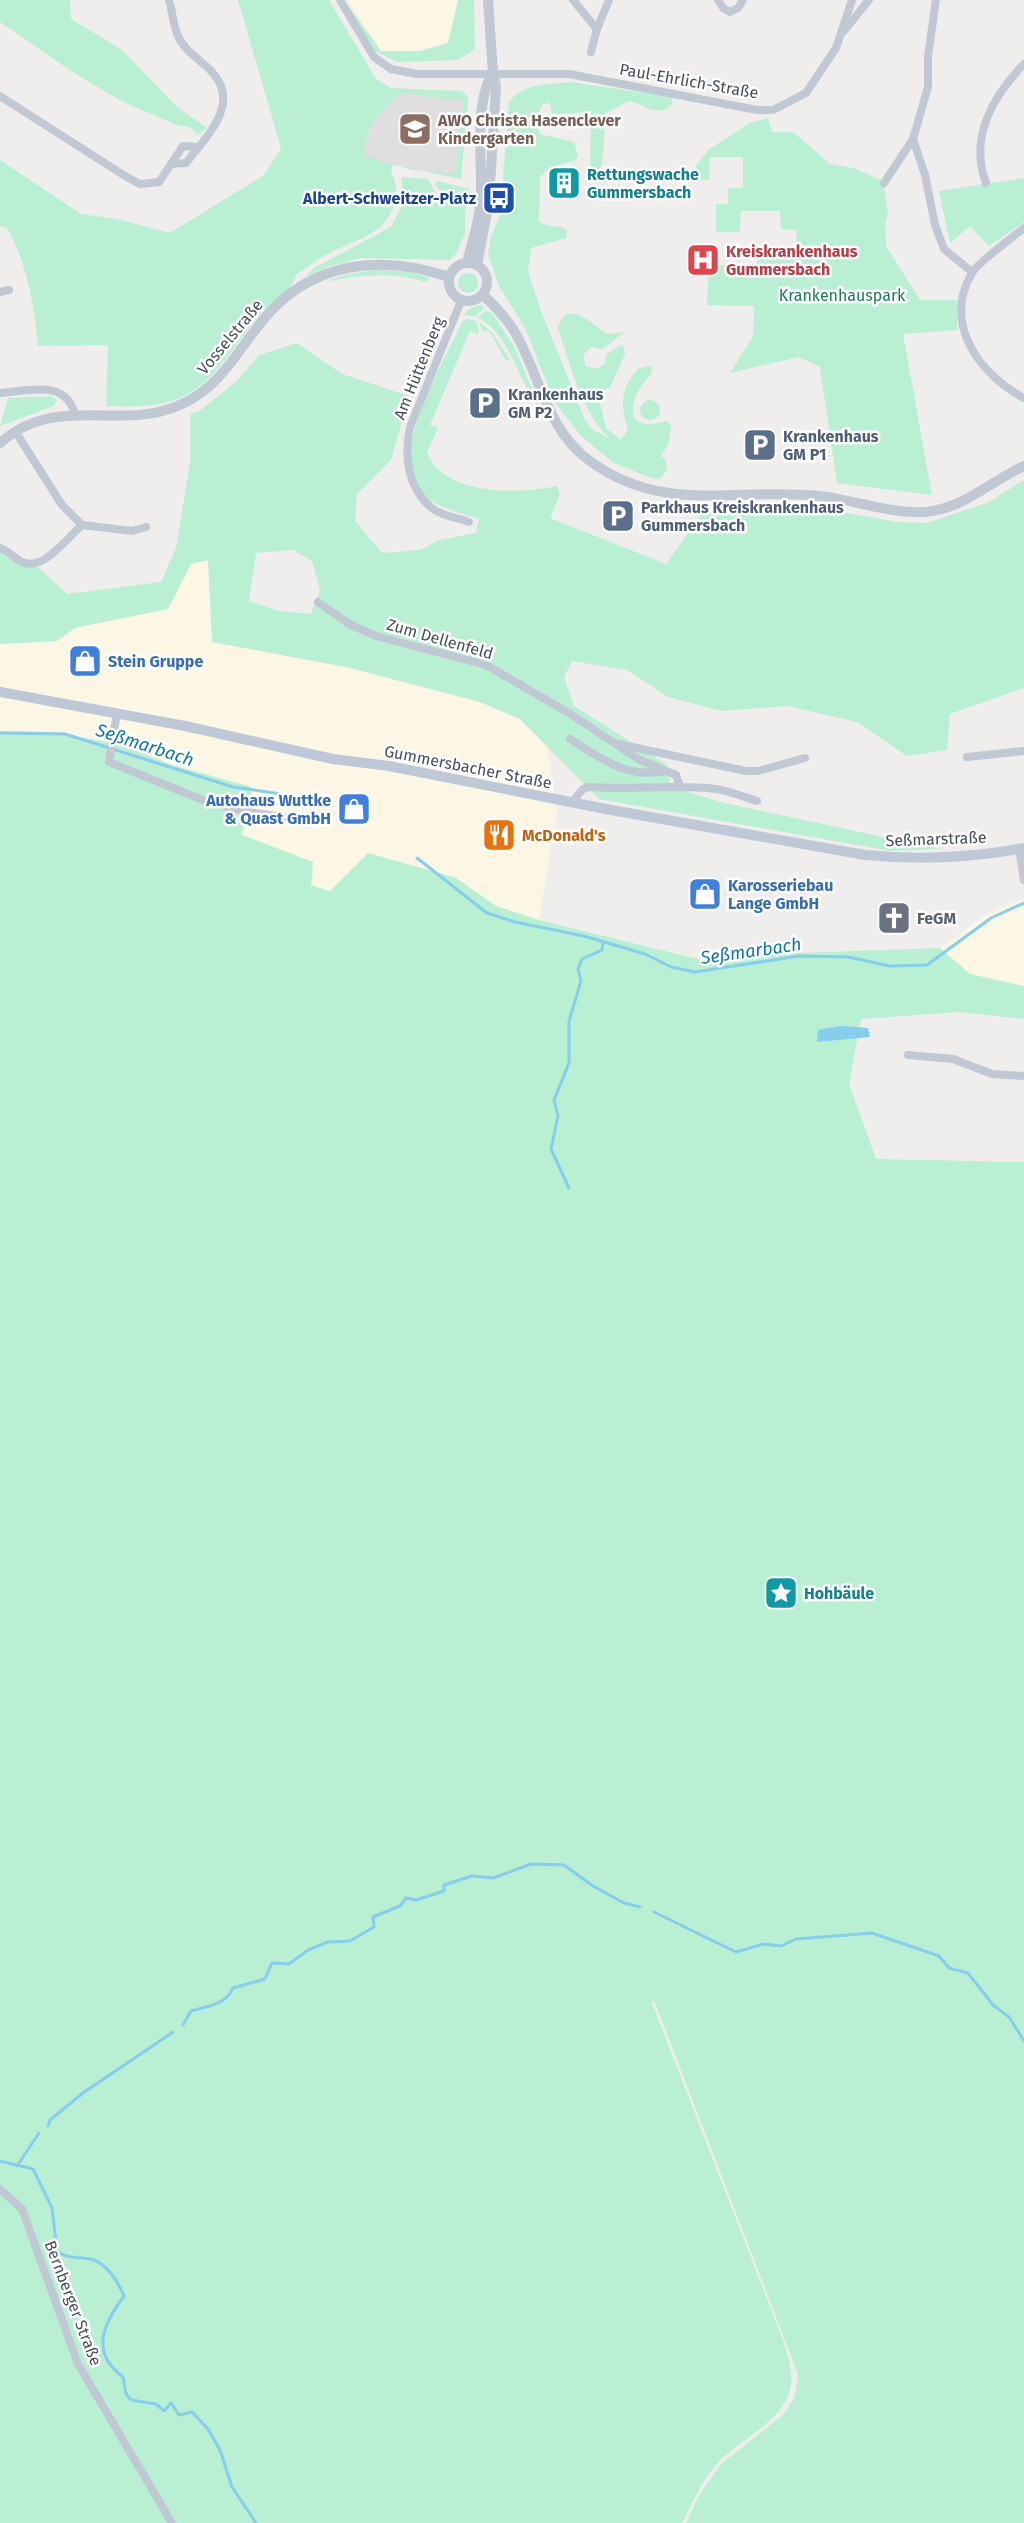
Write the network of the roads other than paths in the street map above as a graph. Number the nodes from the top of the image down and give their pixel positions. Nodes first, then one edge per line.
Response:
1 (169, 0) edge
2 (340, 0) edge
3 (488, 0) edge
4 (573, 0) edge
5 (609, 0) edge
6 (718, 0) edge
7 (743, 0) edge
8 (852, 0) edge
9 (869, 0) edge
10 (936, 0) edge
11 (597, 30) junction
12 (843, 32) junction
13 (591, 52) dead end
14 (1024, 64) edge
15 (493, 73) junction
16 (0, 96) edge
17 (913, 139) junction
18 (884, 183) dead end
19 (986, 183) dead end
20 (1024, 228) edge
21 (472, 264) junction
22 (972, 272) junction
23 (449, 277) junction
24 (483, 295) junction
25 (461, 301) junction
26 (0, 393) edge
27 (1024, 398) edge
28 (75, 414) junction
29 (15, 430) junction
30 (0, 443) edge
31 (1024, 466) edge
32 (469, 522) dead end
33 (82, 525) junction
34 (146, 527) dead end
35 (0, 548) edge
36 (318, 602) dead end
37 (0, 692) edge
38 (117, 713) junction
39 (570, 739) dead end
40 (614, 743) junction
41 (1024, 751) edge
42 (966, 757) dead end
43 (805, 758) dead end
44 (665, 771) junction
45 (680, 787) junction
46 (757, 801) dead end
47 (572, 802) junction
48 (304, 820) dead end
49 (814, 847) joint
50 (1022, 848) edge
51 (1024, 880) edge
52 (908, 1055) dead end
53 (1024, 1076) edge
54 (0, 2189) edge
55 (172, 2523) edge

1 - 16 street
2 - 15 street, Paul-Ehrlich-Straße
3 - 15 street
4 - 11 street
5 - 11 street
6 - 7 street
8 - 12 street, Paul-Ehrlich-Straße
9 - 12 street, Paul-Ehrlich-Straße
10 - 17 street
11 - 13 street
12 - 15 street, Paul-Ehrlich-Straße
14 - 19 street
15 - 21 street
17 - 18 street
17 - 22 street
20 - 22 street
21 - 23 street
21 - 24 street
22 - 27 street
23 - 25 street
23 - 28 street, Vosselstraße
24 - 25 street
24 - 31 street
25 - 32 street, Am Hüttenberg
26 - 28 street
28 - 29 street, Vosselstraße
29 - 30 street, Vosselstraße
29 - 33 street
33 - 34 street
33 - 35 street
36 - 40 street, Zum Dellenfeld
37 - 38 main road, Gummersbacher Straße
38 - 47 main road, Gummersbacher Straße
38 - 48 street
39 - 44 street
40 - 43 street, Zum Dellenfeld
40 - 44 street, Zum Dellenfeld
41 - 42 street
44 - 45 street, Zum Dellenfeld
45 - 46 street
45 - 47 street
47 - 49 main road, Gummersbacher Straße
49 - 50 main road, Seßmarstraße
50 - 51 street
52 - 53 street
54 - 55 street, Bernberger Straße

